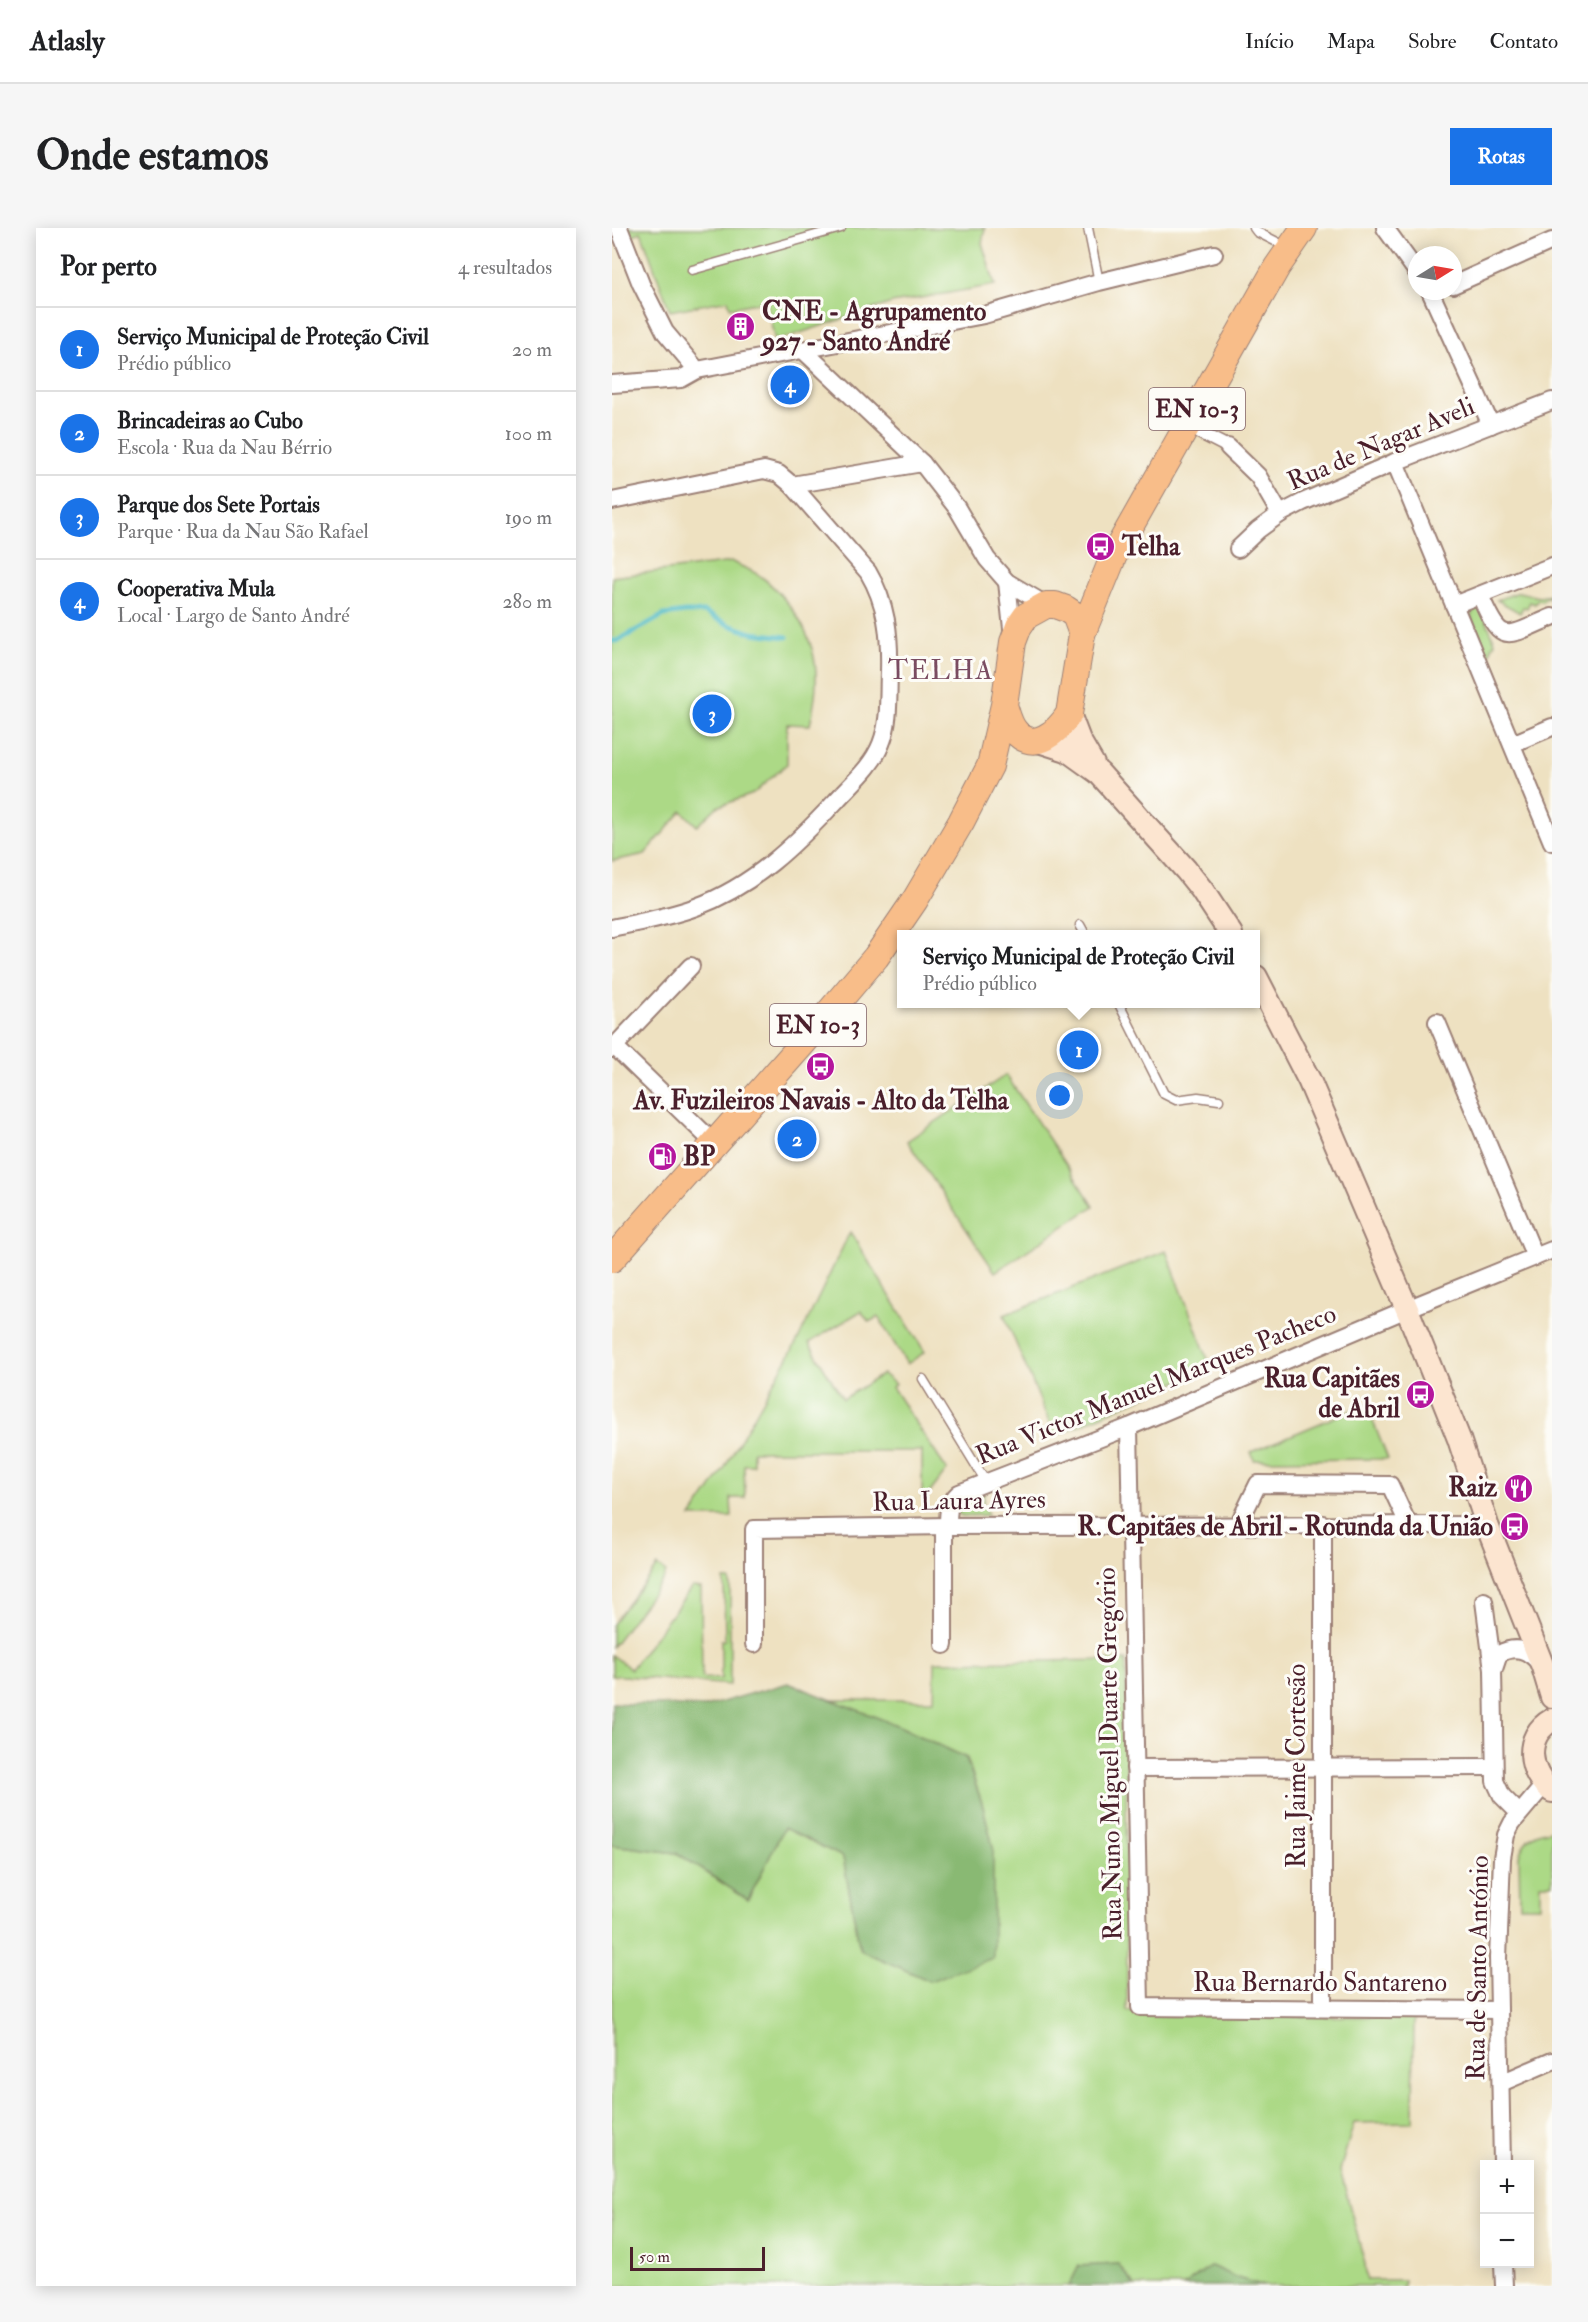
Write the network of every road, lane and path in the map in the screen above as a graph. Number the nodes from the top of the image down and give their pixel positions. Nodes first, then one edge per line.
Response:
1 (619, 228) edge
2 (841, 228) edge
3 (1088, 228) edge
4 (1254, 228) edge
5 (1385, 228) edge
6 (1295, 236) edge
7 (1552, 241) edge
8 (1214, 254) dead end
9 (1408, 260) edge
10 (692, 270) dead end
11 (1462, 281) edge
12 (1099, 282) junction
13 (1437, 300) edge
14 (804, 351) junction
15 (697, 370) junction
16 (612, 384) edge
17 (1552, 400) edge
18 (1491, 425) junction
19 (1187, 426) junction
20 (1228, 447) joint
21 (1395, 462) junction
22 (922, 463) junction
23 (792, 485) junction
24 (612, 501) edge
25 (1280, 514) junction
26 (1238, 549) dead end
27 (1552, 566) edge
28 (1103, 578) junction
29 (1008, 582) junction
30 (1480, 595) junction
31 (1050, 605) junction
32 (1454, 605) junction
33 (1552, 617) edge
34 (1082, 634) junction
35 (1013, 642) junction
36 (1004, 705) junction
37 (1069, 714) junction
38 (1552, 727) edge
39 (1033, 740) junction
40 (1512, 744) junction
41 (990, 766) junction
42 (1099, 773) junction
43 (1552, 842) edge
44 (1080, 925) dead end
45 (612, 928) edge
46 (1082, 930) edge
47 (1228, 930) edge
48 (691, 966) dead end
49 (1260, 985) edge
50 (1121, 1008) edge
51 (1437, 1022) dead end
52 (613, 1048) edge
53 (1219, 1100) dead end
54 (714, 1143) junction
55 (1552, 1250) edge
56 (1535, 1257) junction
57 (612, 1259) edge
58 (1407, 1309) junction
59 (923, 1379) dead end
60 (1129, 1427) junction
61 (987, 1482) junction
62 (1323, 1524) junction
63 (1408, 1524) junction
64 (1132, 1525) junction
65 (1238, 1525) junction
66 (1487, 1525) junction
67 (946, 1526) junction
68 (1485, 1601) dead end
69 (754, 1644) dead end
70 (944, 1645) dead end
71 (1543, 1667) junction
72 (1493, 1670) junction
73 (1552, 1697) edge
74 (1552, 1720) edge
75 (1323, 1766) junction
76 (1494, 1767) junction
77 (1135, 1768) junction
78 (1548, 1788) edge
79 (1519, 1813) junction
80 (1140, 2007) joint
81 (1323, 2007) junction
82 (1498, 2010) junction
83 (1552, 2061) edge
84 (1501, 2083) junction
85 (1502, 2160) edge
86 (1503, 2268) edge
87 (1504, 2286) edge

1 - 15 street
2 - 10 lane
3 - 12 lane
4 - 6 lane
5 - 9 street
6 - 19 main road, EN 10-3
7 - 11 street
8 - 12 street
12 - 14 street
13 - 18 street
14 - 15 street
14 - 22 street
15 - 16 street
17 - 18 street, Rua de Nagar Aveli
18 - 21 street, Rua de Nagar Aveli
19 - 20 street
19 - 28 main road, EN 10-3
20 - 25 street
21 - 25 street, Rua de Nagar Aveli
21 - 32 street
22 - 23 street
22 - 29 street
23 - 24 street
23 - 45 street
25 - 26 street, Rua de Nagar Aveli
27 - 30 street
28 - 31 main road, EN 10-3
28 - 34 main road, EN 10-3
29 - 31 street
29 - 35 street
30 - 32 street
30 - 33 street
31 - 34 main road
31 - 35 main road, EN 10-3
32 - 40 street
34 - 37 main road, EN 10-3
35 - 36 main road, EN 10-3
36 - 39 main road
36 - 41 main road, EN 10-3
37 - 39 main road, EN 10-3
37 - 42 main road
38 - 40 street
39 - 41 main road, EN 10-3
39 - 42 main road
40 - 43 street
41 - 54 main road, EN 10-3
42 - 47 main road
44 - 46 lane
48 - 52 street
49 - 58 main road
50 - 53 lane
51 - 56 street
52 - 54 street
54 - 57 main road, EN 10-3
55 - 56 street, Rua Victor Manuel Marques Pacheco
56 - 58 street, Rua Victor Manuel Marques Pacheco
58 - 60 street, Rua Victor Manuel Marques Pacheco
58 - 66 main road
59 - 61 lane
60 - 61 street, Rua Victor Manuel Marques Pacheco
60 - 64 street, Rua Nuno Miguel Duarte Gregório
61 - 67 street, Rua Victor Manuel Marques Pacheco
62 - 63 street, Rua Laura Ayres
62 - 65 street, Rua Laura Ayres
62 - 75 street, Rua Jaime Cortesão
63 - 65 street
63 - 66 street, Rua Laura Ayres
64 - 65 street, Rua Laura Ayres
64 - 67 street, Rua Laura Ayres
64 - 77 street, Rua Nuno Miguel Duarte Gregório
66 - 71 main road
67 - 69 street, Rua Laura Ayres
67 - 70 street
68 - 72 street
71 - 72 street
71 - 73 main road
72 - 76 street
74 - 78 main road
75 - 76 street
75 - 77 street
75 - 81 street, Rua Jaime Cortesão
76 - 79 street
77 - 80 street, Rua Nuno Miguel Duarte Gregório
78 - 79 street, Rua de Santo António
79 - 82 street, Rua de Santo António
80 - 81 street, Rua Bernardo Santareno
81 - 82 street, Rua Bernardo Santareno
82 - 84 street, Rua de Santo António
83 - 84 street
84 - 85 street, Rua de Santo António
86 - 87 street

